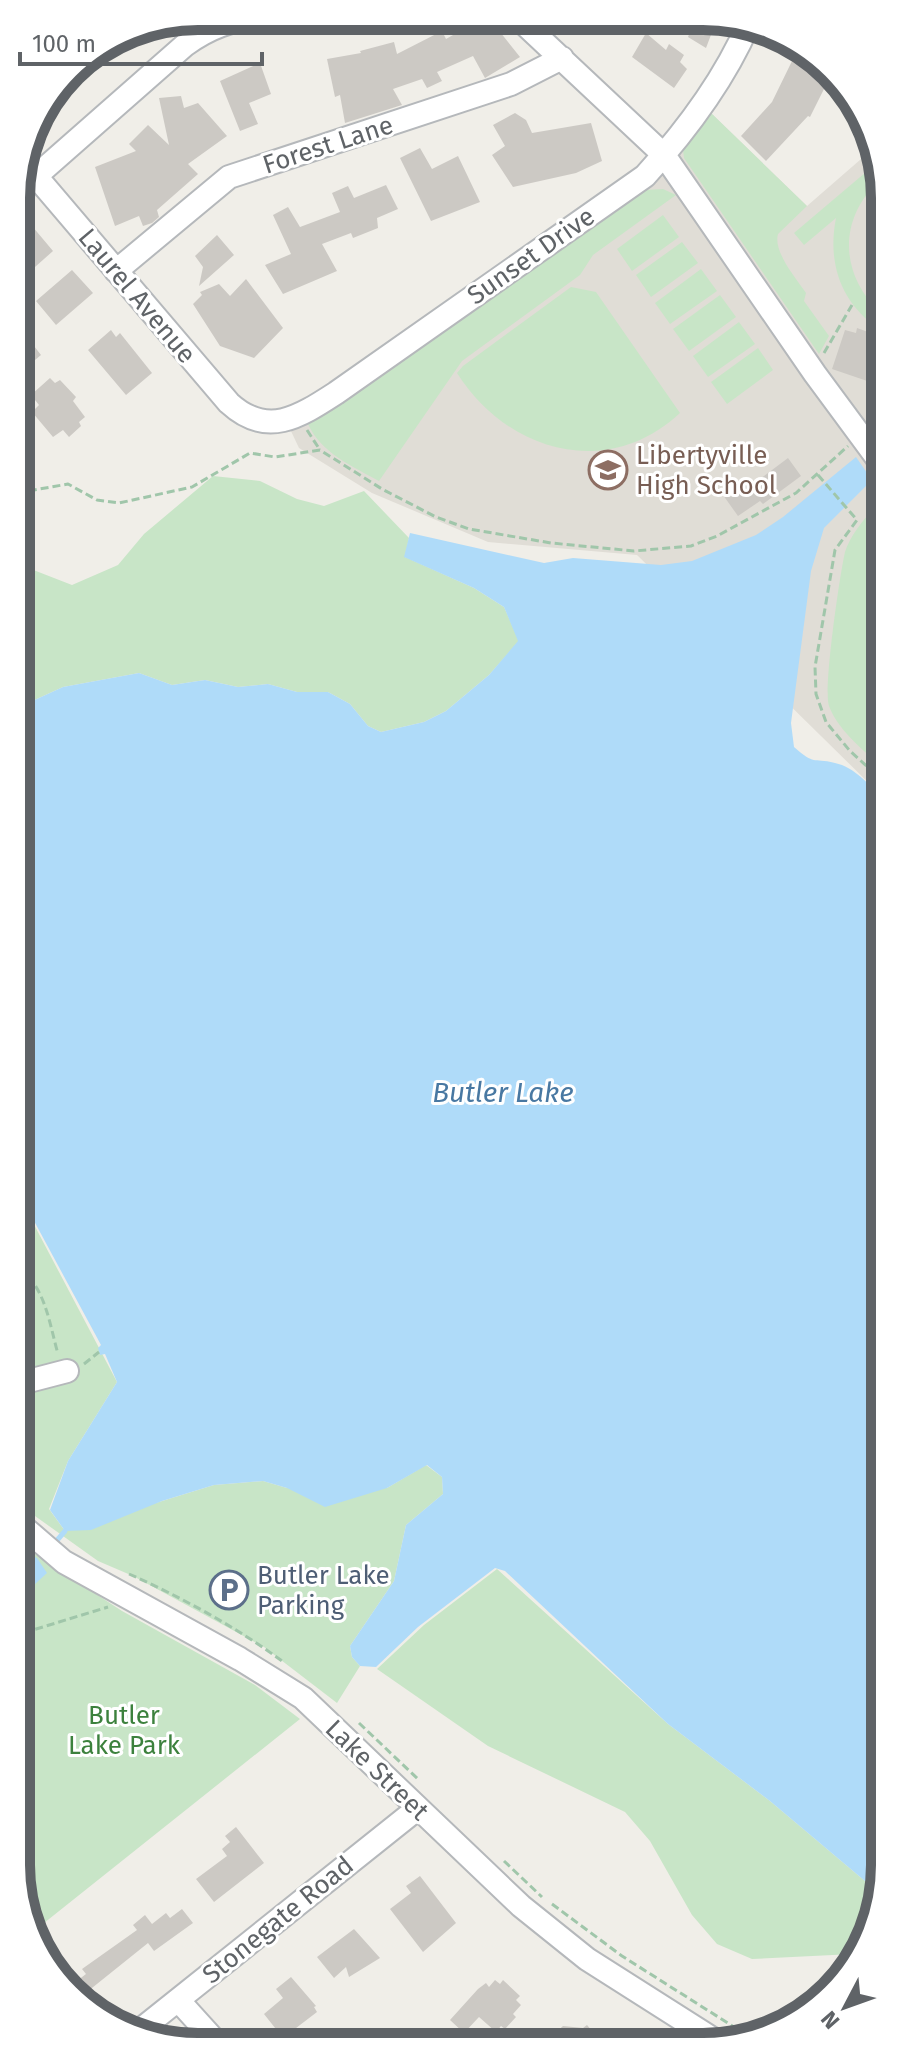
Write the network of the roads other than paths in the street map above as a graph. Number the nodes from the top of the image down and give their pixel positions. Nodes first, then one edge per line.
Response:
1 (195, 30) edge
2 (531, 30) edge
3 (743, 35) edge
4 (562, 58) junction
5 (664, 155) junction
6 (33, 166) edge
7 (32, 171) edge
8 (116, 271) junction
9 (259, 420) joint
10 (871, 450) edge
11 (67, 1371) road end
12 (30, 1381) edge
13 (30, 1533) edge
14 (417, 1809) junction
15 (178, 2000) junction
16 (147, 2025) edge
17 (208, 2033) edge
18 (703, 2033) edge

1 - 6 street
2 - 4 street
3 - 5 street, Sunset Drive
4 - 5 street
4 - 8 street, Forest Lane
5 - 9 street, Sunset Drive
5 - 10 street
7 - 8 street, Laurel Avenue
8 - 9 street, Laurel Avenue
11 - 12 street
13 - 14 street, Lake Street
14 - 15 street, Stonegate Road
14 - 18 street, Lake Street
15 - 16 street, Stonegate Road
15 - 17 street

